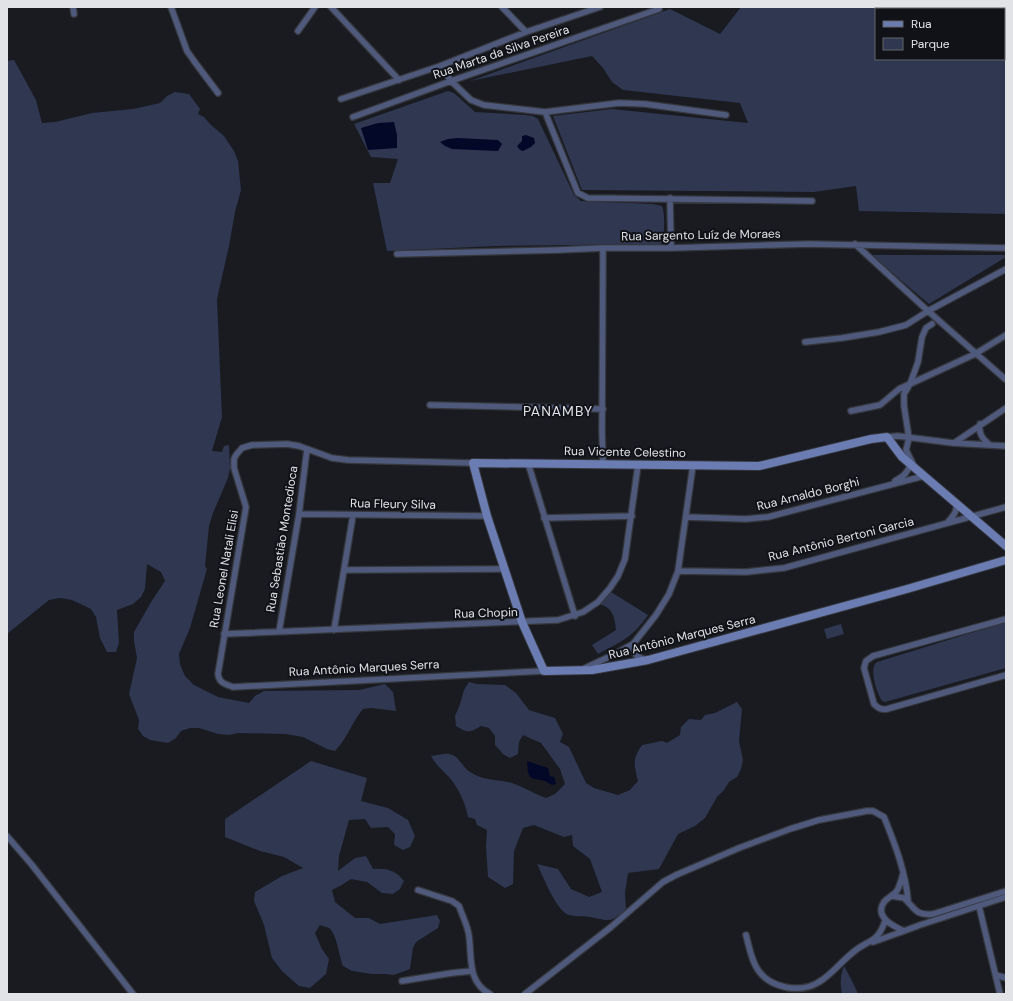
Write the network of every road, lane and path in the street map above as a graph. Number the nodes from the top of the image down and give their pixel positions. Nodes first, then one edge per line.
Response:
1 (73, 7) edge
2 (171, 7) edge
3 (314, 7) edge
4 (331, 7) edge
5 (502, 7) edge
6 (600, 7) edge
7 (658, 10) dead end
8 (74, 14) dead end
9 (298, 31) dead end
10 (526, 32) junction
11 (440, 66) junction
12 (399, 80) junction
13 (451, 81) junction
14 (218, 93) dead end
15 (341, 99) dead end
16 (544, 112) junction
17 (726, 115) dead end
18 (352, 117) dead end
19 (670, 198) junction
20 (812, 201) dead end
21 (855, 244) junction
22 (604, 248) junction
23 (671, 248) junction
24 (1006, 248) edge
25 (397, 254) dead end
26 (1006, 269) edge
27 (928, 311) junction
28 (932, 324) dead end
29 (1006, 335) edge
30 (805, 342) dead end
31 (975, 354) junction
32 (1005, 379) edge
33 (910, 384) junction
34 (430, 405) dead end
35 (1006, 408) edge
36 (603, 409) junction
37 (851, 412) dead end
38 (980, 424) junction
39 (887, 437) junction
40 (909, 438) junction
41 (953, 443) junction
42 (990, 445) junction
43 (1006, 446) edge
44 (242, 448) joint
45 (307, 449) junction
46 (473, 463) junction
47 (528, 463) junction
48 (603, 464) junction
49 (638, 465) junction
50 (693, 465) junction
51 (913, 465) junction
52 (924, 476) junction
53 (886, 485) junction
54 (956, 503) junction
55 (1006, 507) edge
56 (299, 514) junction
57 (353, 515) junction
58 (487, 516) junction
59 (632, 516) junction
60 (972, 516) junction
61 (686, 517) junction
62 (544, 518) junction
63 (947, 523) junction
64 (1006, 546) edge
65 (1006, 560) edge
66 (504, 568) junction
67 (344, 570) junction
68 (678, 571) junction
69 (576, 616) junction
70 (1006, 619) edge
71 (522, 622) junction
72 (334, 630) junction
73 (279, 632) junction
74 (224, 634) junction
75 (633, 644) junction
76 (648, 660) junction
77 (579, 670) junction
78 (544, 671) junction
79 (218, 674) joint
80 (1006, 675) edge
81 (7, 836) edge
82 (904, 874) junction
83 (418, 890) dead end
84 (1006, 891) edge
85 (892, 896) junction
86 (1006, 897) edge
87 (908, 902) junction
88 (979, 906) junction
89 (885, 920) junction
90 (904, 931) junction
91 (746, 935) dead end
92 (865, 945) junction
93 (472, 971) junction
94 (996, 975) junction
95 (1006, 978) edge
96 (402, 981) dead end
97 (133, 994) edge
98 (490, 994) edge
99 (525, 994) edge
100 (1000, 994) edge

1 - 8 street
2 - 14 street
3 - 9 street
4 - 12 street
5 - 10 street
6 - 10 street, Rua Marta da Silva Pereira
7 - 13 street, Rua Marta da Silva Pereira
10 - 11 street, Rua Marta da Silva Pereira
11 - 12 street, Rua Marta da Silva Pereira
11 - 13 street
12 - 15 street, Rua Marta da Silva Pereira
13 - 16 street
13 - 18 street, Rua Marta da Silva Pereira
16 - 17 street
16 - 19 street
19 - 20 street
19 - 23 street
21 - 23 street, Rua Sargento Luíz de Moraes
21 - 24 street, Rua Sargento Luíz de Moraes
21 - 27 street
22 - 23 street, Rua Sargento Luíz de Moraes
22 - 25 street, Rua Sargento Luíz de Moraes
22 - 36 street
26 - 27 street
27 - 30 street
27 - 31 street
28 - 33 street
29 - 31 street
31 - 32 street
31 - 33 street
33 - 37 street
33 - 40 street
34 - 36 street
35 - 38 street
36 - 48 street
38 - 41 street
38 - 42 street
39 - 40 street, Rua Vicente Celestino
39 - 50 street, Rua Vicente Celestino
39 - 51 street
40 - 41 street, Rua Vicente Celestino
40 - 51 street
41 - 42 street, Rua Vicente Celestino
42 - 43 street, Rua Vicente Celestino
44 - 45 street, Rua Vicente Celestino
44 - 74 street, Rua Leonel Natali Elisi
45 - 46 street, Rua Vicente Celestino
45 - 56 street, Rua Sebastião Montedioca
46 - 47 street, Rua Vicente Celestino
46 - 58 street
47 - 48 street, Rua Vicente Celestino
47 - 62 street
48 - 49 street, Rua Vicente Celestino
49 - 50 street, Rua Vicente Celestino
49 - 59 street, Rua Chopin
50 - 61 street
51 - 52 street
51 - 53 street, Rua Arnaldo Borghi
52 - 53 street, Rua Arnaldo Borghi
52 - 54 street
53 - 61 street, Rua Arnaldo Borghi
54 - 60 street
54 - 63 street
55 - 60 street, Rua Antônio Bertoni Garcia
56 - 57 street, Rua Fleury Silva
56 - 73 street, Rua Sebastião Montedioca
57 - 58 street, Rua Fleury Silva
57 - 67 street
58 - 66 street
59 - 62 street
59 - 69 street, Rua Chopin
60 - 63 street, Rua Antônio Bertoni Garcia
60 - 64 street
61 - 68 street
62 - 69 street
63 - 68 street, Rua Antônio Bertoni Garcia
65 - 76 street, Rua Antônio Marques Serra
66 - 67 street
66 - 71 street
67 - 72 street
68 - 75 street
69 - 71 street, Rua Chopin
70 - 80 street
71 - 72 street, Rua Chopin
71 - 78 street
72 - 73 street, Rua Chopin
73 - 74 street, Rua Chopin
74 - 79 street, Rua Leonel Natali Elisi
75 - 76 street
75 - 77 street
76 - 77 street, Rua Antônio Marques Serra
77 - 78 street, Rua Antônio Marques Serra
78 - 79 street, Rua Antônio Marques Serra
81 - 97 street
82 - 85 street
82 - 87 street
82 - 99 street
83 - 93 street
84 - 87 street
85 - 87 street
85 - 89 street
86 - 88 street
88 - 90 street
88 - 94 street
89 - 90 street
89 - 92 street
90 - 92 street
91 - 92 street
93 - 96 street
93 - 98 street
94 - 95 street
94 - 100 street

